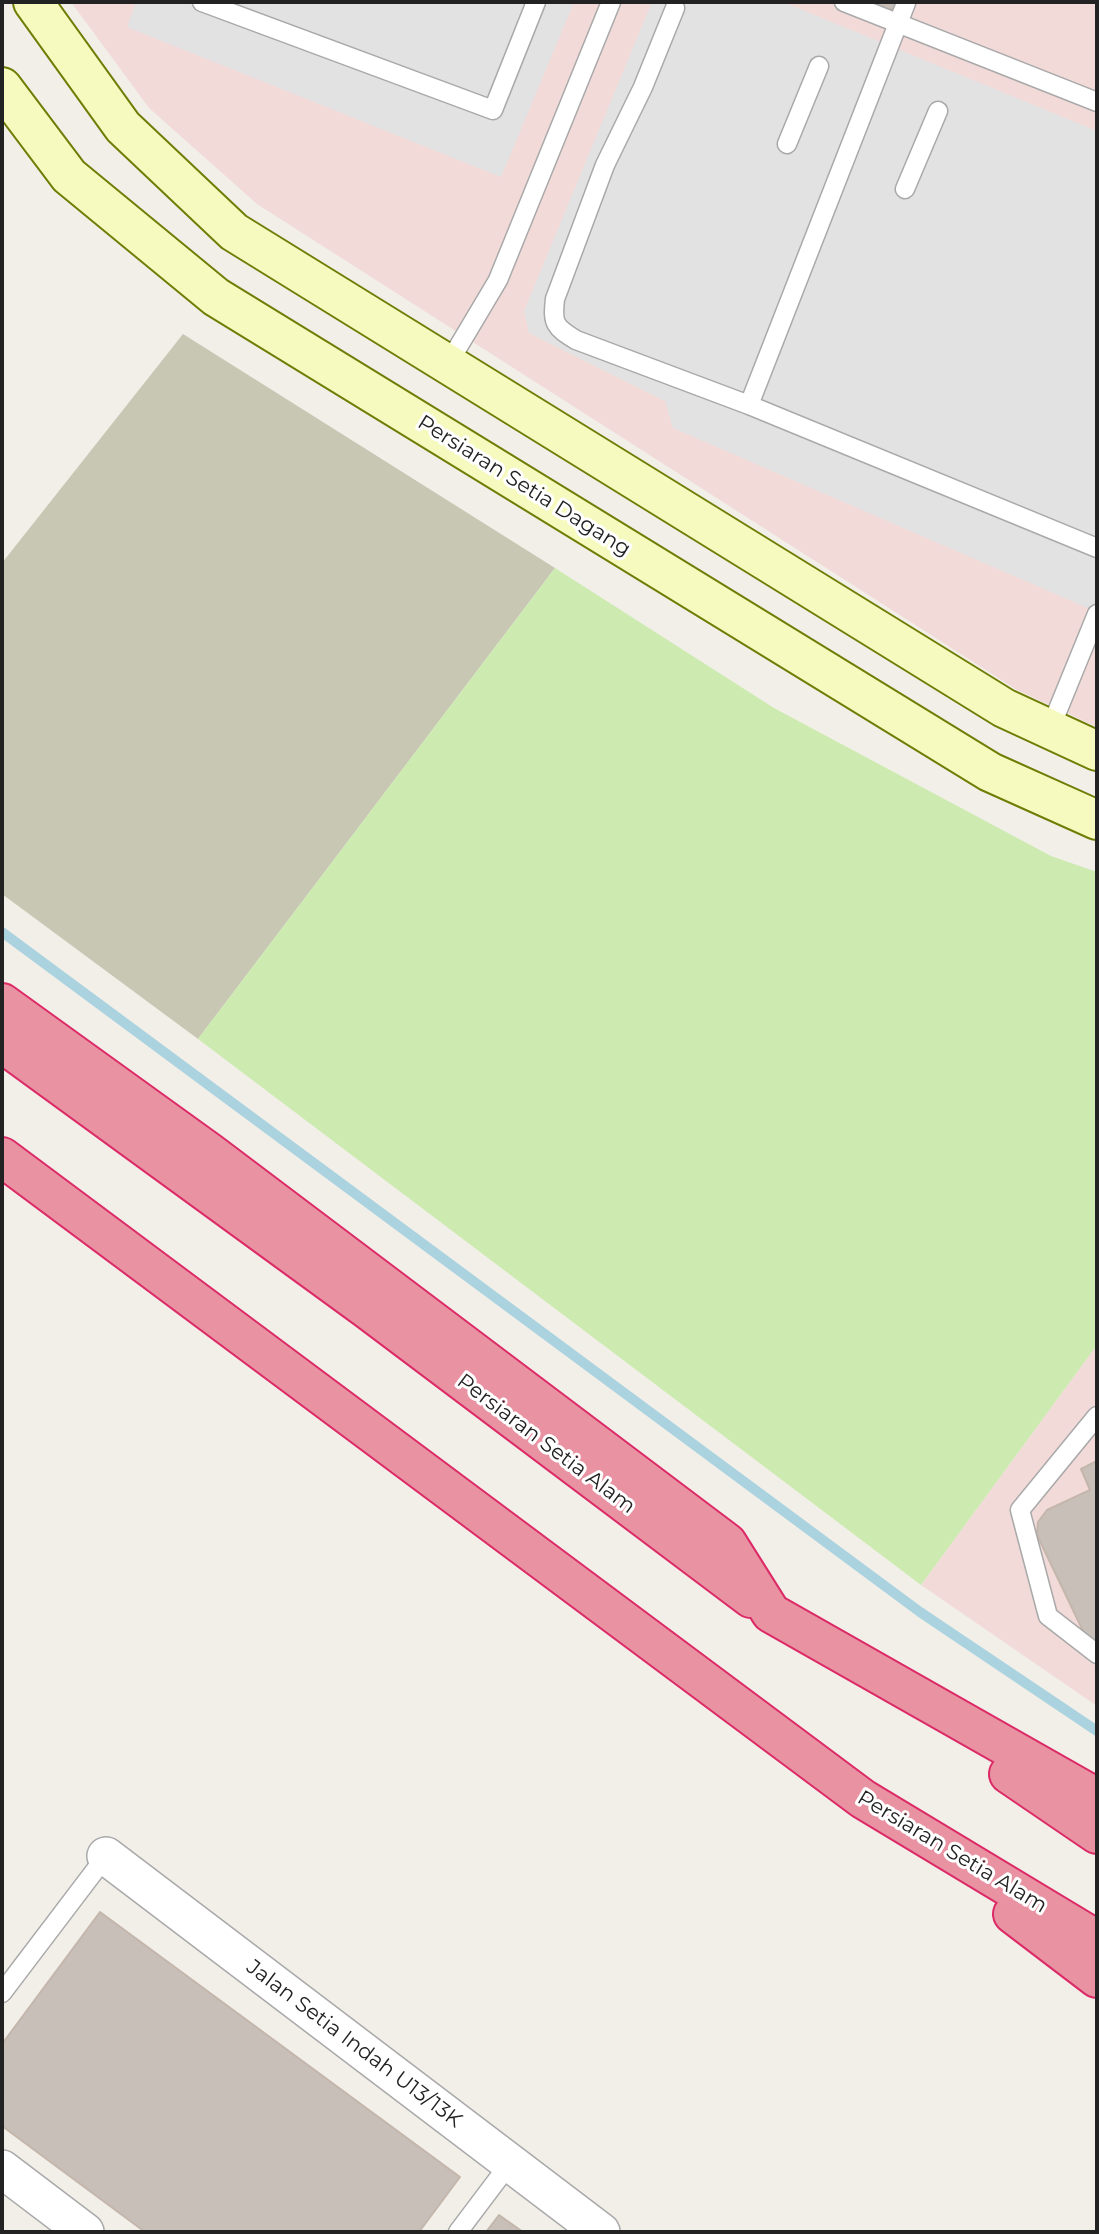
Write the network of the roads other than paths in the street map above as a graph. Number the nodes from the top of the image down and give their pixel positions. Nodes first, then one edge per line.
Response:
1 (33, 2) edge
2 (202, 2) edge
3 (536, 2) edge
4 (611, 2) edge
5 (844, 2) edge
6 (906, 2) edge
7 (675, 8) dead end
8 (898, 23) junction
9 (819, 66) dead end
10 (2, 87) edge
11 (1097, 102) edge
12 (938, 111) dead end
13 (787, 144) dead end
14 (905, 188) dead end
15 (448, 364) junction
16 (748, 405) junction
17 (1097, 548) edge
18 (1097, 614) edge
19 (1050, 729) junction
20 (1097, 751) edge
21 (1097, 820) edge
22 (2, 1003) edge
23 (2, 1043) edge
24 (2, 1157) edge
25 (1097, 1416) edge
26 (771, 1613) junction
27 (1097, 1654) edge
28 (863, 1798) junction
29 (1097, 1798) edge
30 (1097, 1834) edge
31 (106, 1856) joint
32 (1097, 1940) edge
33 (1097, 1978) edge
34 (2, 1993) edge
35 (510, 2163) junction
36 (2, 2169) edge
37 (85, 2232) edge
38 (458, 2232) edge
39 (601, 2232) edge

1 - 15 street
2 - 3 lane
4 - 15 lane
5 - 8 lane
6 - 8 lane
7 - 16 lane
8 - 11 lane
8 - 16 lane
9 - 13 lane
10 - 21 street, Persiaran Setia Dagang
12 - 14 lane
15 - 19 street
16 - 17 lane
18 - 19 lane
19 - 20 street
22 - 26 highway
23 - 26 highway, Persiaran Setia Alam
24 - 28 highway, Persiaran Setia Alam
25 - 27 lane
26 - 29 highway
26 - 30 highway, Persiaran Setia Alam
28 - 32 highway, Persiaran Setia Alam
28 - 33 highway
31 - 34 lane
31 - 35 street, Jalan Setia Indah U13/13K
35 - 38 lane
35 - 39 street, Jalan Setia Indah U13/13K
36 - 37 street

